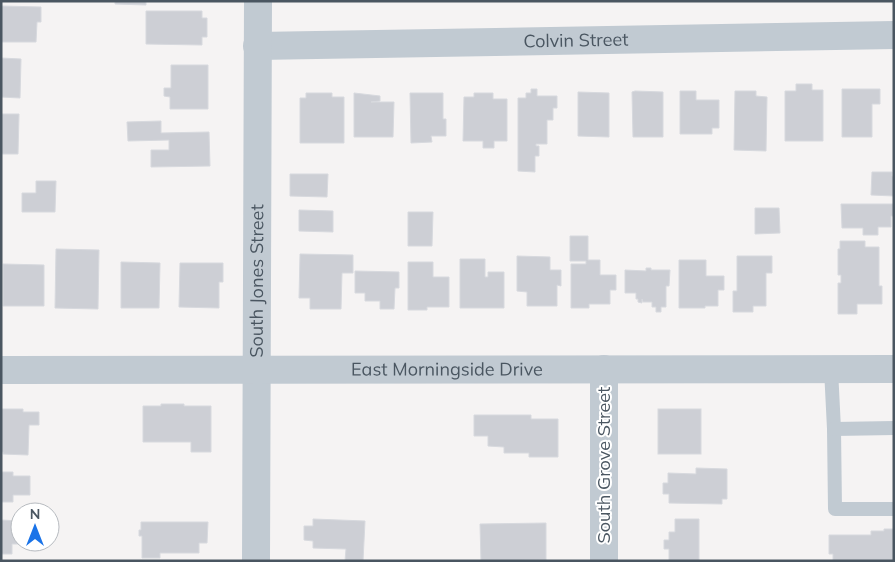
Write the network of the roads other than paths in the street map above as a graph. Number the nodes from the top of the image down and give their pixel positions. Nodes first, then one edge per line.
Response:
1 (258, 1) edge
2 (894, 35) edge
3 (258, 46) junction
4 (1, 370) edge
5 (256, 370) junction
6 (604, 370) junction
7 (831, 370) junction
8 (894, 370) edge
9 (894, 428) edge
10 (834, 429) junction
11 (894, 510) edge
12 (256, 561) edge
13 (604, 561) edge

1 - 3 street, South Jones Street
2 - 3 street, Colvin Street
3 - 5 street, South Jones Street
4 - 5 street, East Morningside Drive
5 - 6 street, East Morningside Drive
5 - 12 street, South Jones Street
6 - 7 street, East Morningside Drive
6 - 13 street, South Grove Street
7 - 8 street, East Morningside Drive
7 - 10 lane
9 - 10 lane
10 - 11 lane

